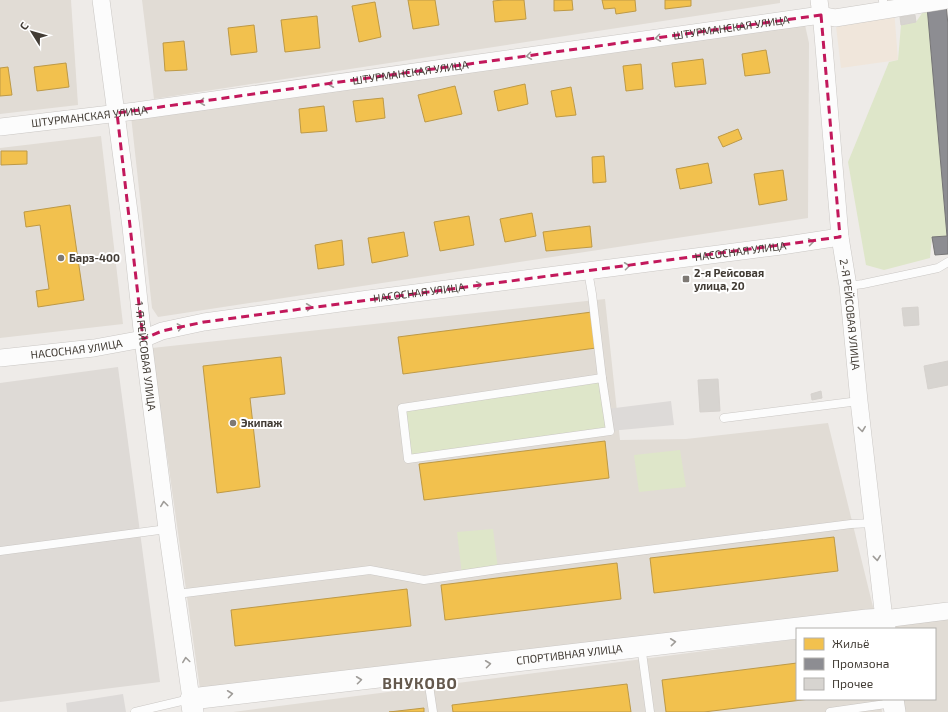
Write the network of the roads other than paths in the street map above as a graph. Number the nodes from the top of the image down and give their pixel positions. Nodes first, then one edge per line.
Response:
1 (101, 0) edge
2 (948, 0) edge
3 (820, 7) edge
4 (116, 114) junction
5 (0, 127) edge
6 (840, 237) junction
7 (948, 262) edge
8 (588, 271) junction
9 (848, 286) junction
10 (143, 339) junction
11 (0, 358) edge
12 (602, 378) junction
13 (859, 401) junction
14 (724, 418) dead end
15 (873, 523) junction
16 (167, 529) junction
17 (0, 551) edge
18 (177, 594) junction
19 (948, 611) edge
20 (885, 624) edge
21 (839, 628) edge
22 (796, 632) edge
23 (641, 645) junction
24 (427, 672) junction
25 (192, 705) edge
26 (894, 705) edge
27 (135, 712) edge
28 (433, 712) edge
29 (650, 712) edge
30 (830, 712) edge

1 - 4 street, 1-Я РЕЙСОВАЯ УЛИЦА
2 - 3 street, ШТУРМАНСКАЯ УЛИЦА
3 -> 4 street, ШТУРМАНСКАЯ УЛИЦА
3 - 6 street, 2-Я РЕЙСОВАЯ УЛИЦА
4 - 5 street, ШТУРМАНСКАЯ УЛИЦА
4 - 10 street, 1-Я РЕЙСОВАЯ УЛИЦА
8 -> 6 street, НАСОСНАЯ УЛИЦА
6 - 9 street, 2-Я РЕЙСОВАЯ УЛИЦА
7 - 9 lane
10 -> 8 street, НАСОСНАЯ УЛИЦА
8 - 12 lane
9 - 13 street, 2-Я РЕЙСОВАЯ УЛИЦА
10 - 11 street, НАСОСНАЯ УЛИЦА
16 -> 10 street, 1-Я РЕЙСОВАЯ УЛИЦА
12 - 12 lane
13 - 14 lane
13 -> 15 street, 2-Я РЕЙСОВАЯ УЛИЦА
15 - 18 lane
15 -> 20 street, 2-Я РЕЙСОВАЯ УЛИЦА
16 - 17 lane
16 - 18 street, 1-Я РЕЙСОВАЯ УЛИЦА
25 -> 18 street, 1-Я РЕЙСОВАЯ УЛИЦА
19 - 20 street, СПОРТИВНАЯ УЛИЦА
21 -> 20 street, СПОРТИВНАЯ УЛИЦА
23 -> 22 street, СПОРТИВНАЯ УЛИЦА
24 -> 23 street, СПОРТИВНАЯ УЛИЦА
23 - 29 lane
25 -> 24 street, СПОРТИВНАЯ УЛИЦА
24 - 28 lane
25 - 27 lane
26 - 30 lane

